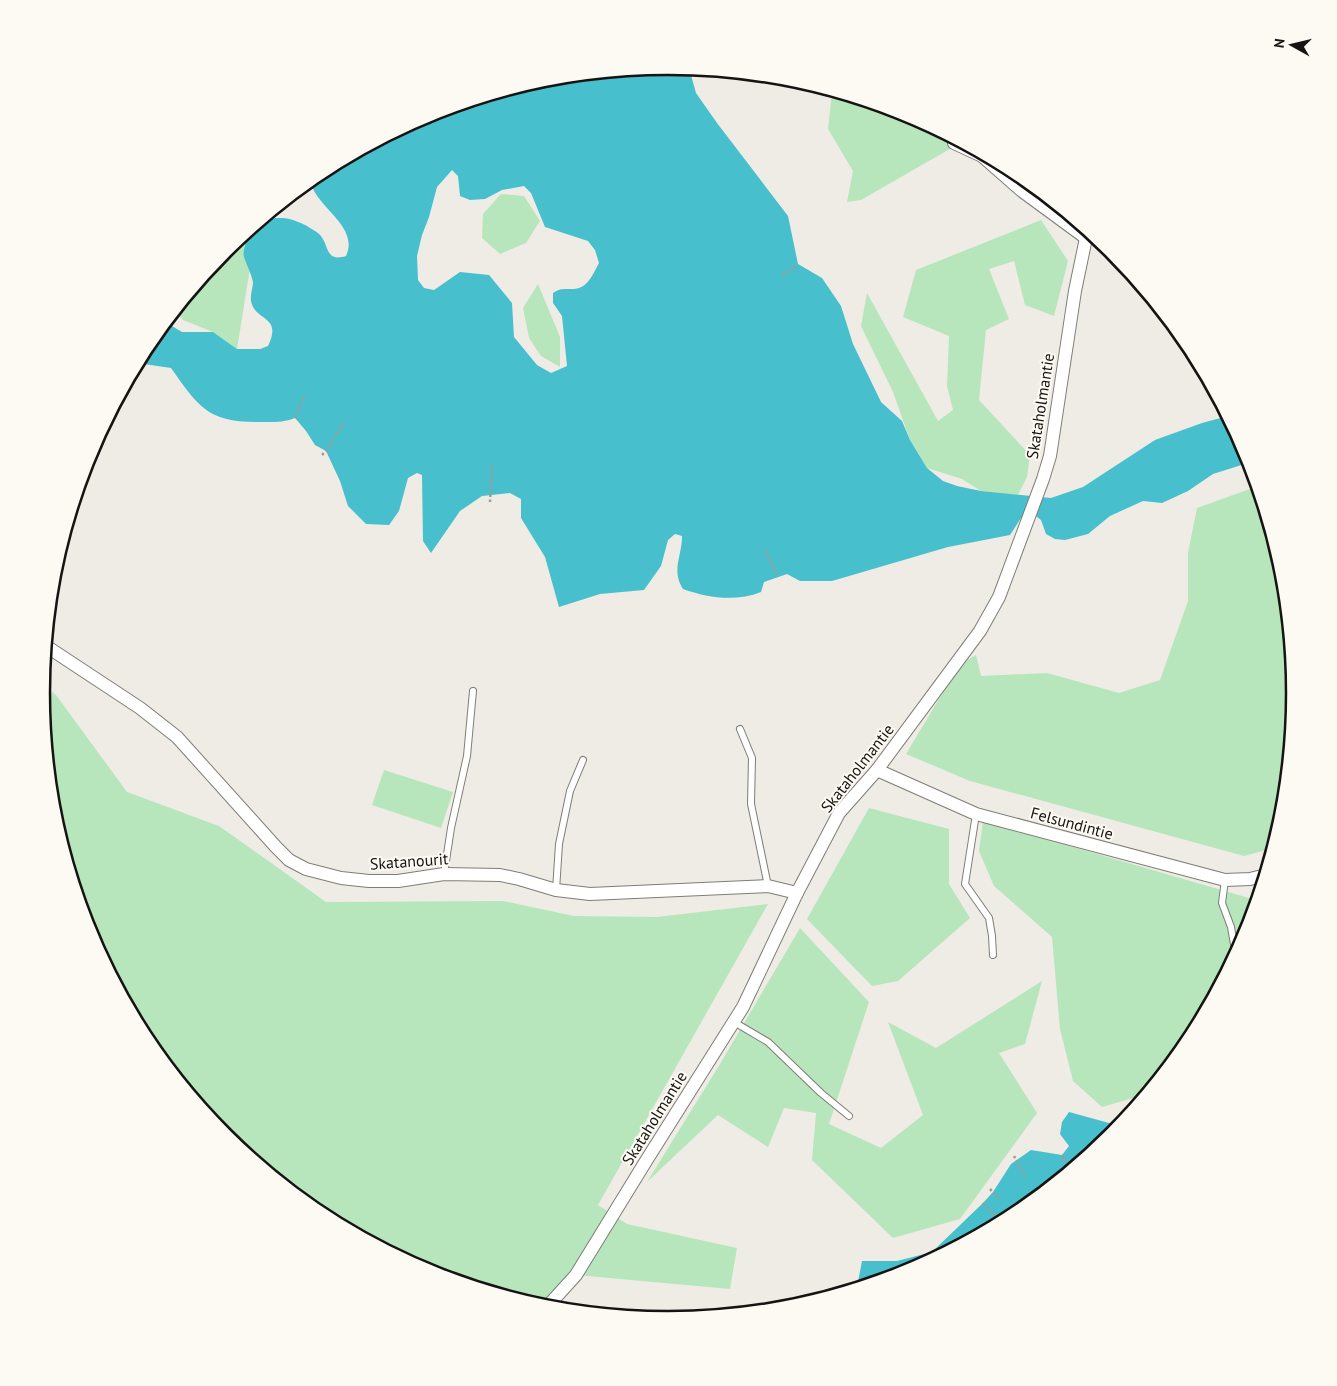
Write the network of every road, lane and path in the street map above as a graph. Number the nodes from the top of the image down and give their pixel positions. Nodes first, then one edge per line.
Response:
1 (998, 170) edge
2 (1066, 220) edge
3 (1087, 238) edge
4 (798, 264) dead end
5 (782, 276) dead end
6 (304, 397) dead end
7 (295, 418) dead end
8 (344, 422) dead end
9 (322, 455) dead end
10 (492, 465) dead end
11 (490, 502) dead end
12 (765, 550) dead end
13 (778, 577) dead end
14 (51, 650) edge
15 (473, 691) dead end
16 (740, 729) dead end
17 (583, 760) dead end
18 (877, 770) junction
19 (976, 814) junction
20 (444, 874) junction
21 (1259, 877) edge
22 (1225, 880) junction
23 (768, 886) junction
24 (556, 890) junction
25 (797, 893) junction
26 (1234, 943) edge
27 (993, 955) dead end
28 (734, 1022) junction
29 (849, 1116) dead end
30 (1062, 1155) dead end
31 (1014, 1156) dead end
32 (1067, 1165) edge
33 (1026, 1178) dead end
34 (990, 1189) dead end
35 (1000, 1199) dead end
36 (983, 1203) dead end
37 (997, 1217) edge
38 (553, 1301) edge

1 - 2 street
3 - 18 street, Skataholmantie
4 - 5 path
6 - 7 path
8 - 9 path
10 - 11 path
12 - 13 path
14 - 20 street, Skatanourit
15 - 20 lane
16 - 23 lane
17 - 24 lane
18 - 19 street, Felsundintie
18 - 25 street, Skataholmantie
19 - 22 street, Felsundintie
19 - 27 lane
20 - 24 street, Skatanourit
21 - 22 street, Felsundintie
22 - 26 lane
23 - 24 street, Skatanourit
23 - 25 street, Skatanourit
25 - 28 street, Skataholmantie
28 - 29 lane
28 - 38 street, Skataholmantie
30 - 32 path
31 - 33 path
34 - 35 path
36 - 37 path

